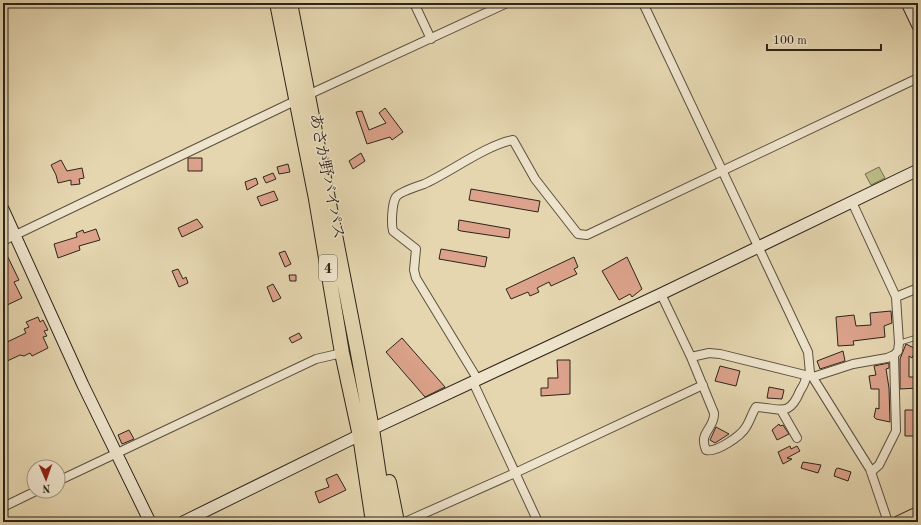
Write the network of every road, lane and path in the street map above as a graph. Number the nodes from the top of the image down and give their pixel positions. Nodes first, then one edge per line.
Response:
1 (277, 3) edge
2 (290, 3) edge
3 (414, 3) edge
4 (506, 3) edge
5 (643, 3) edge
6 (907, 3) edge
7 (918, 26) edge
8 (431, 39) junction
9 (918, 78) edge
10 (302, 98) junction
11 (722, 170) junction
12 (918, 170) edge
13 (852, 202) junction
14 (3, 209) edge
15 (15, 235) junction
16 (3, 241) edge
17 (758, 248) junction
18 (918, 288) edge
19 (661, 294) junction
20 (896, 297) junction
21 (918, 337) edge
22 (899, 343) junction
23 (342, 353) junction
24 (894, 355) junction
25 (691, 357) junction
26 (810, 377) junction
27 (476, 381) junction
28 (703, 385) junction
29 (781, 410) junction
30 (366, 432) junction
31 (796, 438) dead end
32 (117, 453) junction
33 (871, 472) junction
34 (515, 473) junction
35 (66, 477) edge
36 (26, 496) edge
37 (3, 507) edge
38 (918, 513) edge
39 (150, 522) edge
40 (183, 522) edge
41 (364, 522) edge
42 (373, 522) edge
43 (386, 522) edge
44 (397, 522) edge
45 (405, 522) edge
46 (538, 522) edge
47 (888, 522) edge
48 (899, 522) edge

1 - 10 highway, あさか野バイパス / 4
2 - 10 highway, あさか野バイパス / 4
3 - 8 street
4 - 8 street
5 - 11 street
6 - 7 street
8 - 10 street
9 - 11 street
10 - 15 street
10 - 23 highway, あさか野バイパス / 4
10 - 30 highway, あさか野バイパス / 4
11 - 17 street
11 - 27 street
12 - 13 street
13 - 17 street
13 - 20 street
14 - 15 street
15 - 16 street
15 - 32 street
17 - 19 street
17 - 26 street
18 - 20 street
19 - 25 street
19 - 27 street
20 - 22 street
21 - 22 lane
22 - 24 street
23 - 30 highway, あさか野バイパス / 4
23 - 32 street
24 - 26 street
24 - 33 street
25 - 26 street
25 - 28 street
26 - 29 street
26 - 33 street
27 - 30 street
27 - 34 street
28 - 29 street
28 - 34 street
29 - 31 street
30 - 40 street
30 - 41 highway, 4
30 - 42 highway, あさか野バイパス / 4
30 - 43 highway, あさか野バイパス / 4
30 - 44 highway
32 - 35 street
32 - 39 street
33 - 47 street
34 - 45 street
34 - 46 street
36 - 37 street
38 - 48 main road

